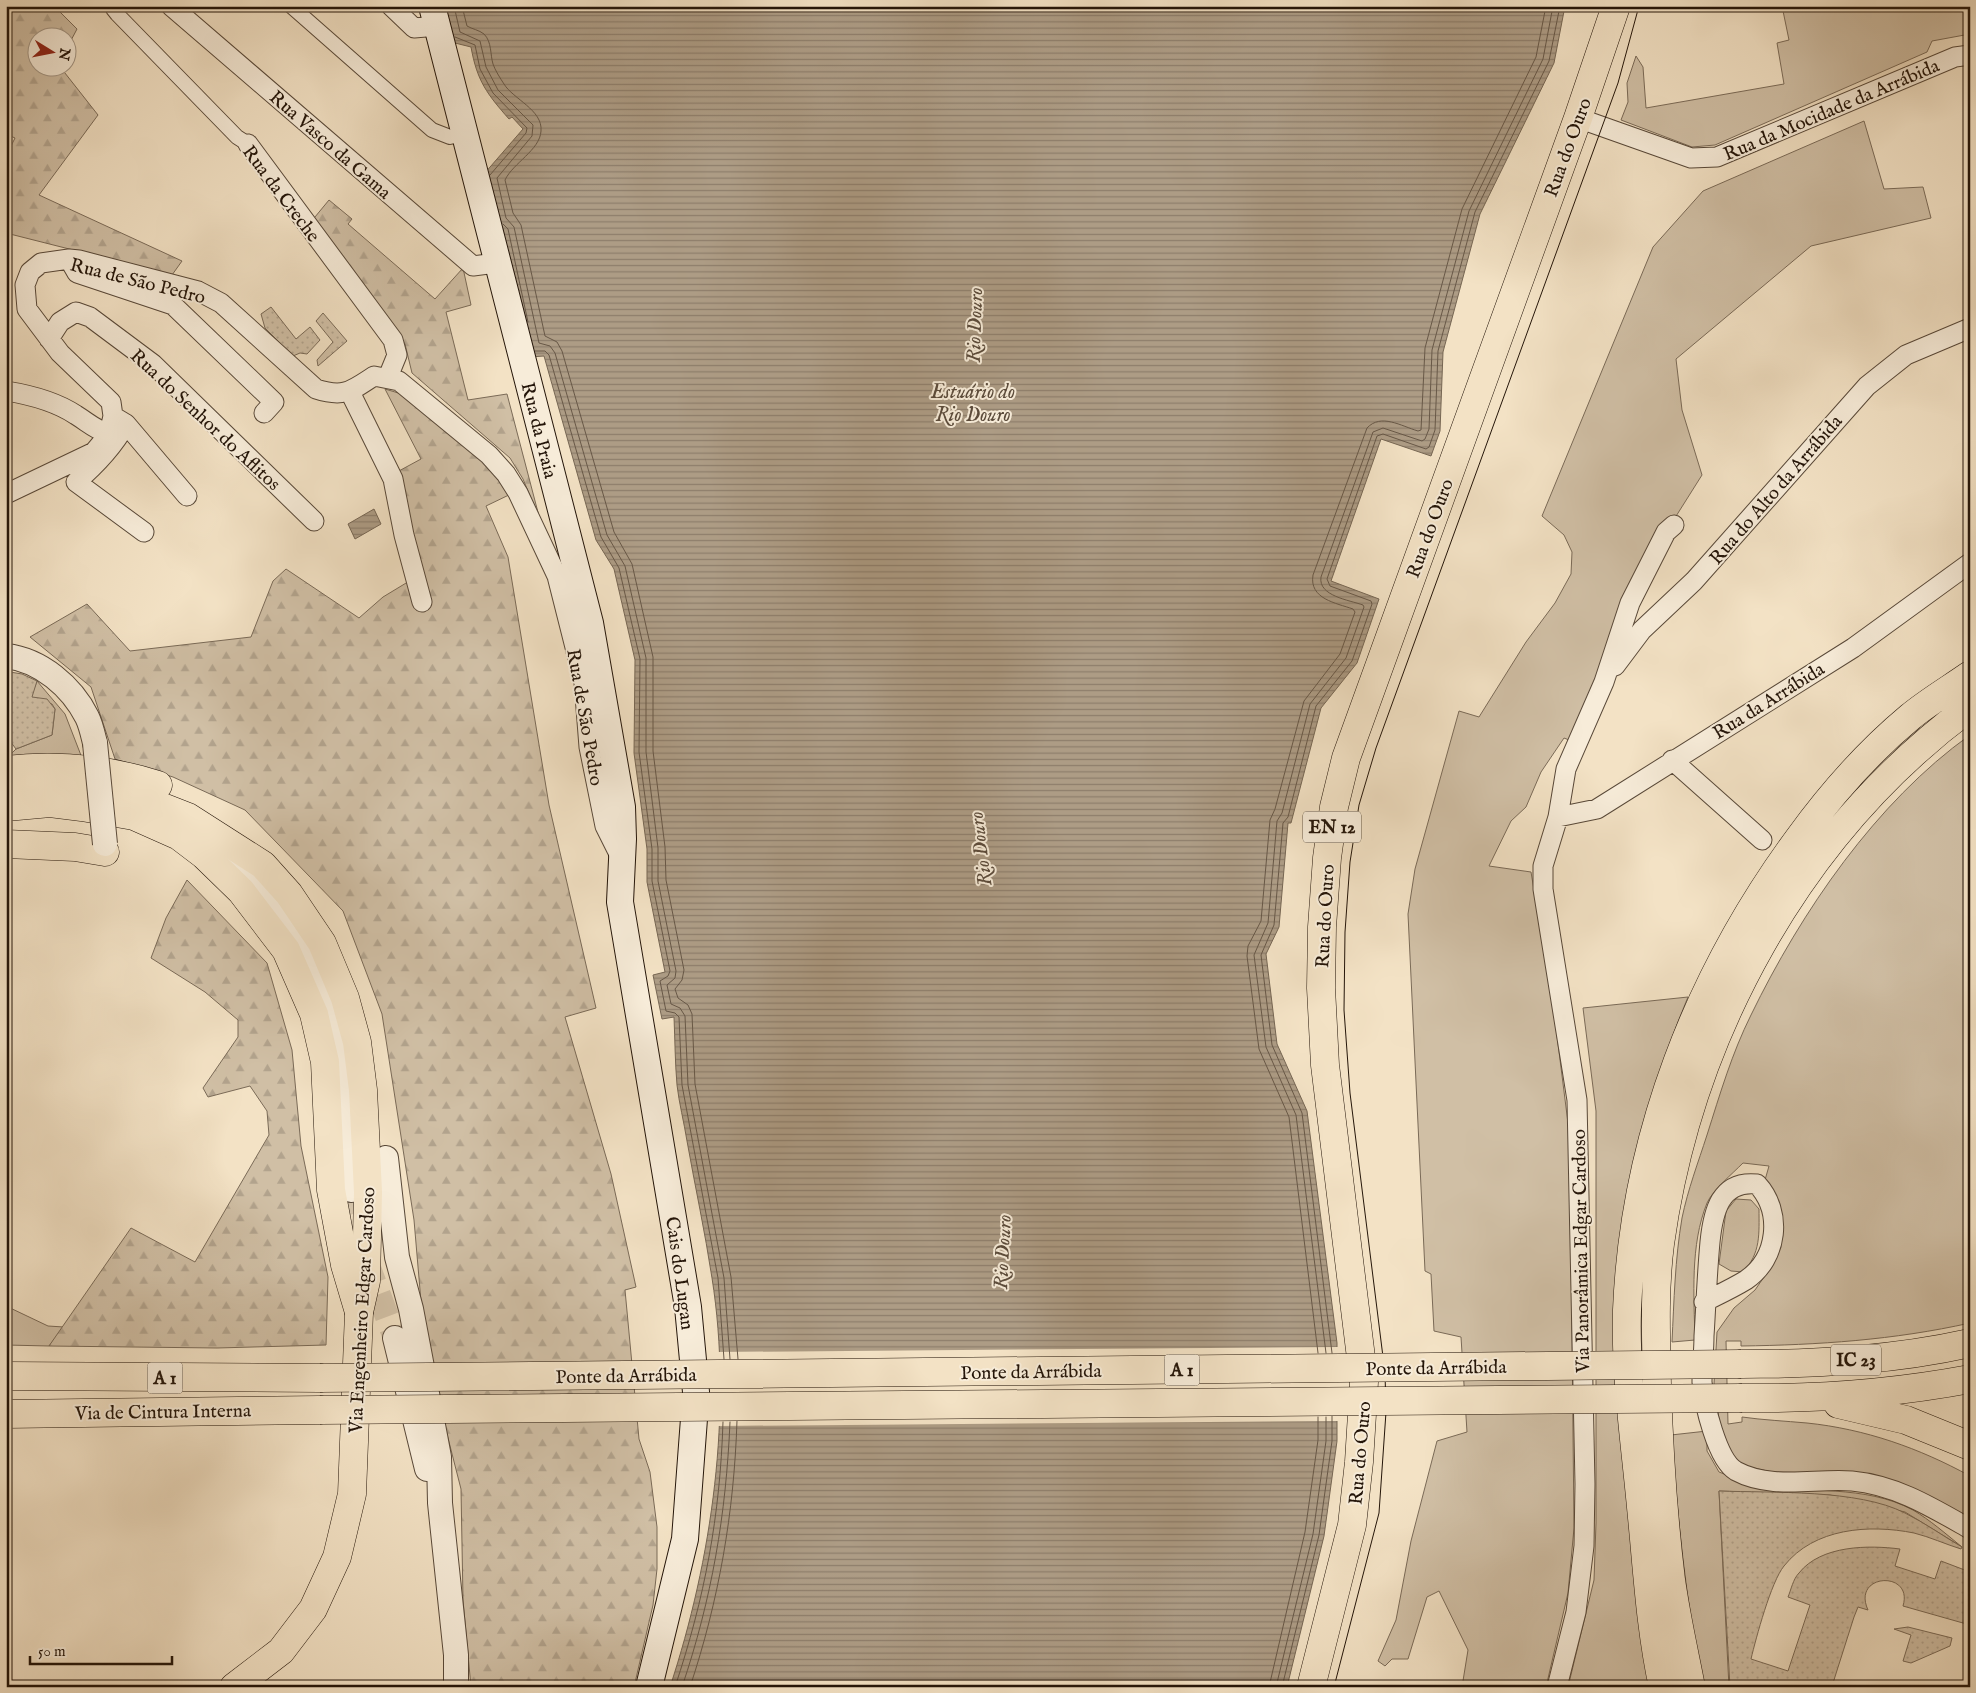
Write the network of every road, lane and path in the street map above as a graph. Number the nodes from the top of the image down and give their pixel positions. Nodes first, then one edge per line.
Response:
1 (115, 6) edge
2 (170, 6) edge
3 (291, 6) edge
4 (391, 6) edge
5 (1616, 6) edge
6 (435, 16) edge
7 (1970, 55) edge
8 (1578, 118) junction
9 (465, 134) junction
10 (248, 144) joint
11 (68, 259) junction
12 (496, 262) junction
13 (1970, 328) edge
14 (49, 338) junction
15 (388, 377) junction
16 (6, 392) edge
17 (350, 392) junction
18 (264, 413) dead end
19 (116, 424) junction
20 (6, 494) edge
21 (187, 496) dead end
22 (314, 521) dead end
23 (1674, 526) dead end
24 (144, 532) dead end
25 (1970, 564) edge
26 (422, 602) dead end
27 (6, 656) edge
28 (1970, 675) edge
29 (1604, 682) junction
30 (1970, 707) edge
31 (1672, 760) junction
32 (6, 770) edge
33 (6, 790) edge
34 (6, 807) edge
35 (1558, 817) junction
36 (219, 837) junction
37 (1762, 840) dead end
38 (6, 844) edge
39 (105, 848) joint
40 (621, 858) junction
41 (386, 1158) joint
42 (351, 1190) tunnel mouth
43 (1704, 1302) junction
44 (359, 1312) junction
45 (395, 1338) tunnel mouth
46 (1970, 1343) edge
47 (1741, 1364) joint
48 (8, 1375) edge
49 (320, 1378) joint
50 (1970, 1379) edge
51 (1742, 1398) joint
52 (1789, 1398) junction
53 (320, 1410) joint
54 (6, 1414) edge
55 (1970, 1446) edge
56 (440, 1503) junction
57 (1970, 1529) edge
58 (234, 1687) edge
59 (456, 1687) edge
60 (648, 1687) edge
61 (1311, 1687) edge
62 (1557, 1687) edge
63 (1663, 1687) edge
64 (1691, 1687) edge

1 - 10 street, Rua da Creche
2 - 12 street, Rua Vasco da Gama
3 - 9 street
4 - 6 street
5 - 8 main road, Rua do Ouro / EN 12
6 - 9 main road, Rua da Praia
7 - 8 street, Rua da Mocidade da Arrábida
8 - 61 main road, Rua do Ouro / EN 12
9 - 12 main road, Rua da Praia
10 - 15 street, Rua da Creche
11 - 14 street, Rua de São Pedro
11 - 17 street, Rua de São Pedro
11 - 18 street
12 - 40 main road, Rua da Praia
13 - 29 street, Rua do Alto da Arrábida
14 - 19 street, Rua de São Pedro
14 - 22 street, Rua do Senhor do Aflitos
15 - 17 street
15 - 40 street, Rua de São Pedro
16 - 19 street
17 - 26 street
19 - 20 street
19 - 21 street
19 - 24 street
23 - 29 street, Rua do Alto da Arrábida
25 - 31 street, Rua da Arrábida
27 - 39 street, bridge
28 - 63 main road
29 - 35 street, Rua do Alto da Arrábida
30 - 64 main road
31 - 35 street, Rua da Arrábida
31 - 37 street
32 - 41 main road
33 - 36 main road, Via Engenheiro Edgar Cardoso
34 - 44 main road
35 - 62 street, Via Panorâmica Edgar Cardoso
36 - 42 street
36 - 44 main road, Via Engenheiro Edgar Cardoso
38 - 39 main road
40 - 60 main road, Cais do Lugan
41 - 56 street
43 - 43 street
43 - 57 street
44 - 58 main road, Via Engenheiro Edgar Cardoso
45 - 56 street
46 - 47 main road, IC 23
47 - 49 main road, Ponte da Arrábida / A 1, bridge
48 - 49 main road, Via de Cintura Interna / A 1
50 - 52 main road, IC 23
51 - 52 main road, IC 23
51 - 53 main road, Ponte da Arrábida / A 1, bridge
52 - 55 main road
53 - 54 main road, Via de Cintura Interna / A 1
56 - 59 street

